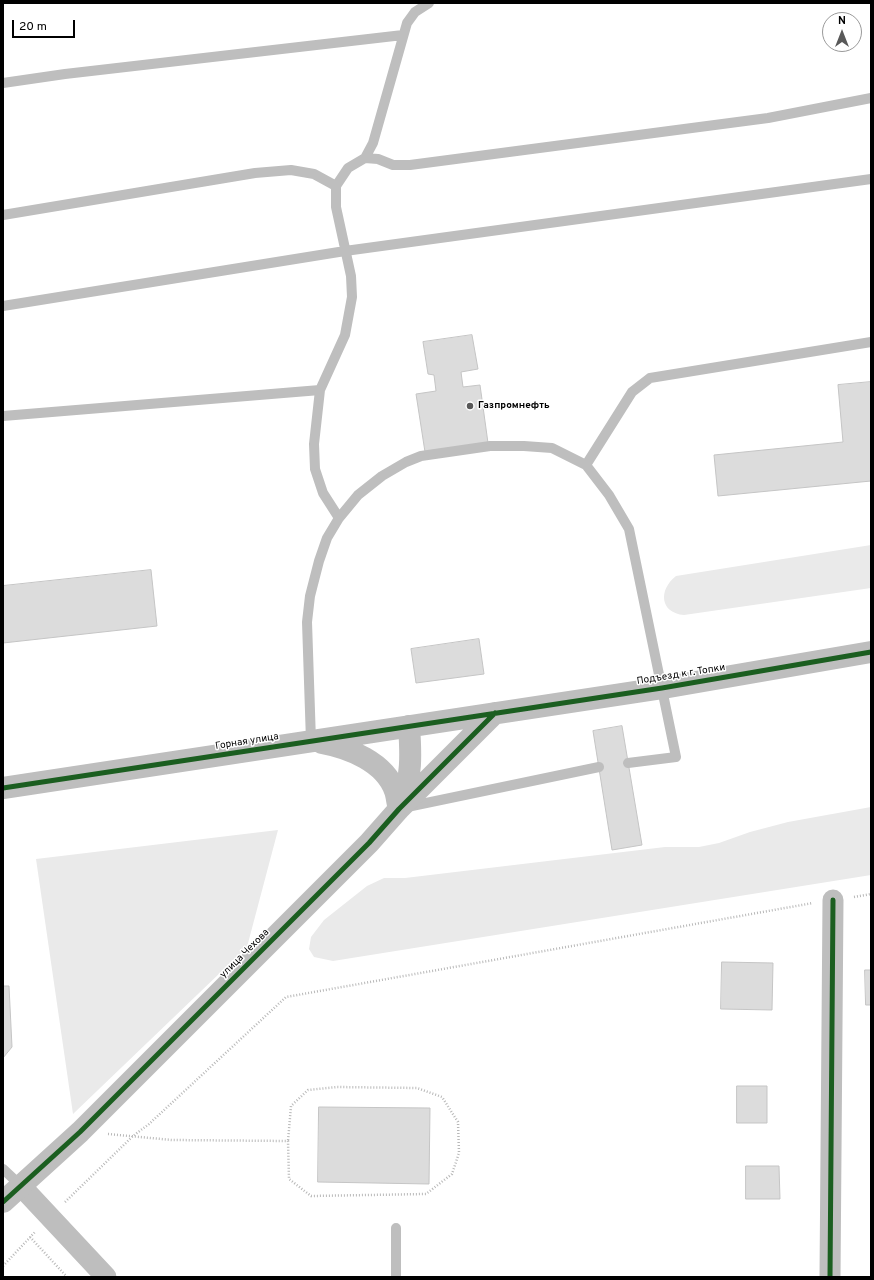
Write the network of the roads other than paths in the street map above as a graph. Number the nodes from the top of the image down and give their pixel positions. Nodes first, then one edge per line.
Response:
1 (430, 3) edge
2 (403, 35) junction
3 (3, 83) edge
4 (871, 98) edge
5 (365, 158) junction
6 (871, 179) edge
7 (336, 186) junction
8 (3, 215) edge
9 (345, 251) junction
10 (3, 306) edge
11 (871, 342) edge
12 (320, 390) junction
13 (3, 416) edge
14 (586, 465) junction
15 (339, 518) junction
16 (871, 652) edge
17 (662, 688) junction
18 (494, 713) junction
19 (409, 726) junction
20 (311, 741) junction
21 (628, 763) dead end
22 (599, 767) dead end
23 (3, 788) edge
24 (399, 809) junction
25 (833, 900) road end
26 (3, 1169) edge
27 (20, 1185) junction
28 (3, 1202) edge
29 (396, 1228) dead end
30 (106, 1277) edge
31 (396, 1277) edge
32 (830, 1277) edge

1 - 2 lane
2 - 3 lane
2 - 5 lane
4 - 5 lane
5 - 7 lane
6 - 9 lane
7 - 8 lane
7 - 9 lane
9 - 10 lane
9 - 12 lane
11 - 14 lane
12 - 13 lane
12 - 15 lane
14 - 15 lane
14 - 17 lane
15 - 20 lane
16 - 17 street, Подъезд к г. Топки
17 - 18 street, Подъезд к г. Топки
17 - 21 lane
18 - 19 street, Горная улица
18 - 24 street, улица Чехова
19 - 20 street, Горная улица
19 - 24 street
20 - 23 street, Горная улица
20 - 24 street
22 - 24 lane
24 - 27 street, улица Чехова
25 - 32 street
26 - 27 lane
27 - 28 street, улица Чехова
27 - 30 street
29 - 31 lane

